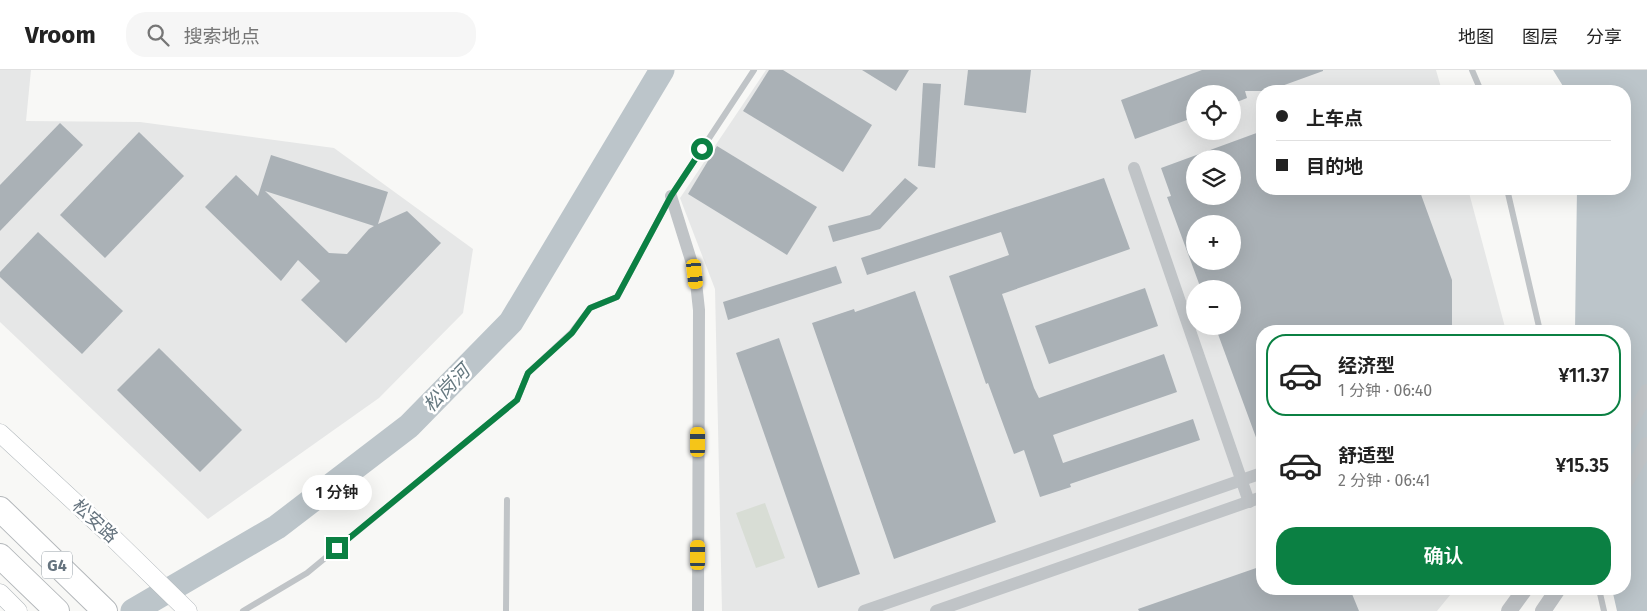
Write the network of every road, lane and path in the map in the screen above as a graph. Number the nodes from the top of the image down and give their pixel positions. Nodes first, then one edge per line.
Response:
1 (754, 70) edge
2 (1472, 70) edge
3 (1479, 85) edge
4 (1134, 168) dead end
5 (1508, 195) edge
6 (671, 196) junction
7 (1539, 325) edge
8 (1647, 392) edge
9 (1631, 418) edge
10 (0, 433) edge
11 (1647, 445) edge
12 (1631, 472) edge
13 (1256, 475) edge
14 (1242, 480) junction
15 (1256, 499) edge
16 (507, 500) dead end
17 (1249, 502) junction
18 (0, 509) edge
19 (0, 556) edge
20 (0, 593) edge
21 (1521, 595) edge
22 (1554, 595) edge
23 (1600, 595) edge
24 (18, 611) edge
25 (57, 611) edge
26 (105, 611) edge
27 (188, 611) edge
28 (243, 611) edge
29 (506, 611) edge
30 (698, 611) edge
31 (864, 611) edge
32 (936, 611) edge
33 (1509, 611) edge
34 (1543, 611) edge
35 (1604, 611) edge

1 - 6 lane
2 - 3 lane
4 - 14 street
5 - 7 lane
6 - 28 lane
6 - 30 street
8 - 9 street
10 - 27 main road, 松安路
11 - 12 street
13 - 14 street
14 - 17 street
14 - 31 street
15 - 17 street
16 - 29 lane
17 - 32 street
18 - 26 highway, G4
19 - 25 highway, G4
20 - 24 main road
21 - 33 street
22 - 34 street
23 - 35 lane

